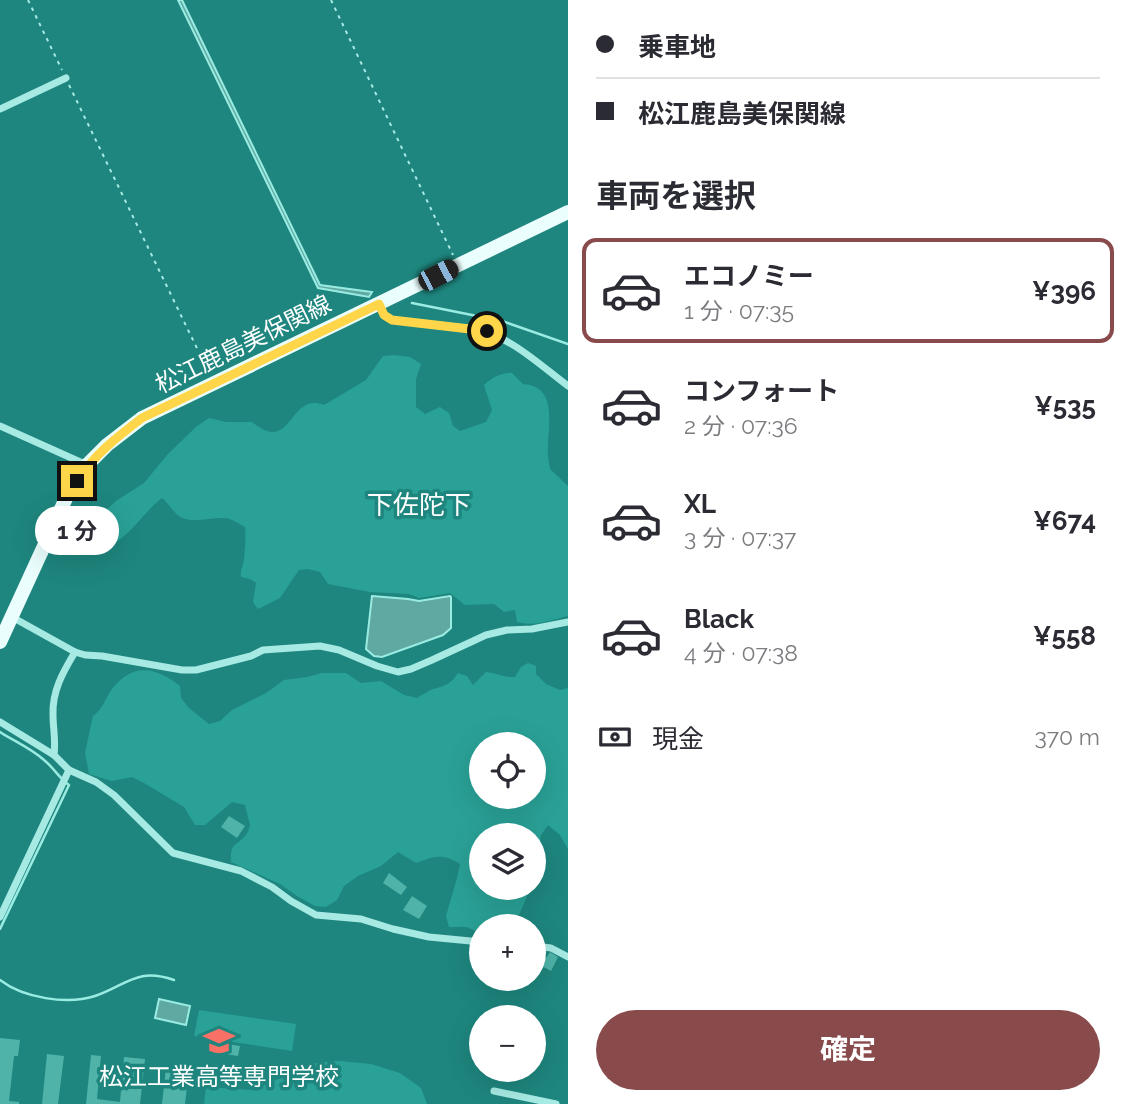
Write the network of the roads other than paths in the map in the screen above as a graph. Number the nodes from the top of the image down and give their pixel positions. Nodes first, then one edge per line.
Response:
1 (66, 78) road end
2 (0, 109) edge
3 (568, 212) edge
4 (379, 304) junction
5 (568, 386) edge
6 (0, 426) edge
7 (88, 465) junction
8 (12, 617) junction
9 (568, 622) edge
10 (0, 642) edge
11 (75, 652) junction
12 (0, 722) edge
13 (54, 755) junction
14 (69, 770) junction
15 (0, 918) edge
16 (469, 941) edge
17 (546, 947) edge
18 (568, 957) edge
19 (494, 1091) dead end
20 (556, 1104) edge

1 - 2 street
3 - 4 main road, 松江鹿島美保関線
4 - 5 street
4 - 7 main road, 松江鹿島美保関線
6 - 7 street
7 - 8 main road, 松江鹿島美保関線
8 - 10 main road, 松江鹿島美保関線
8 - 11 street
9 - 11 street
11 - 13 street
12 - 13 street
13 - 14 street
14 - 15 street
14 - 16 street
17 - 18 street
19 - 20 street

